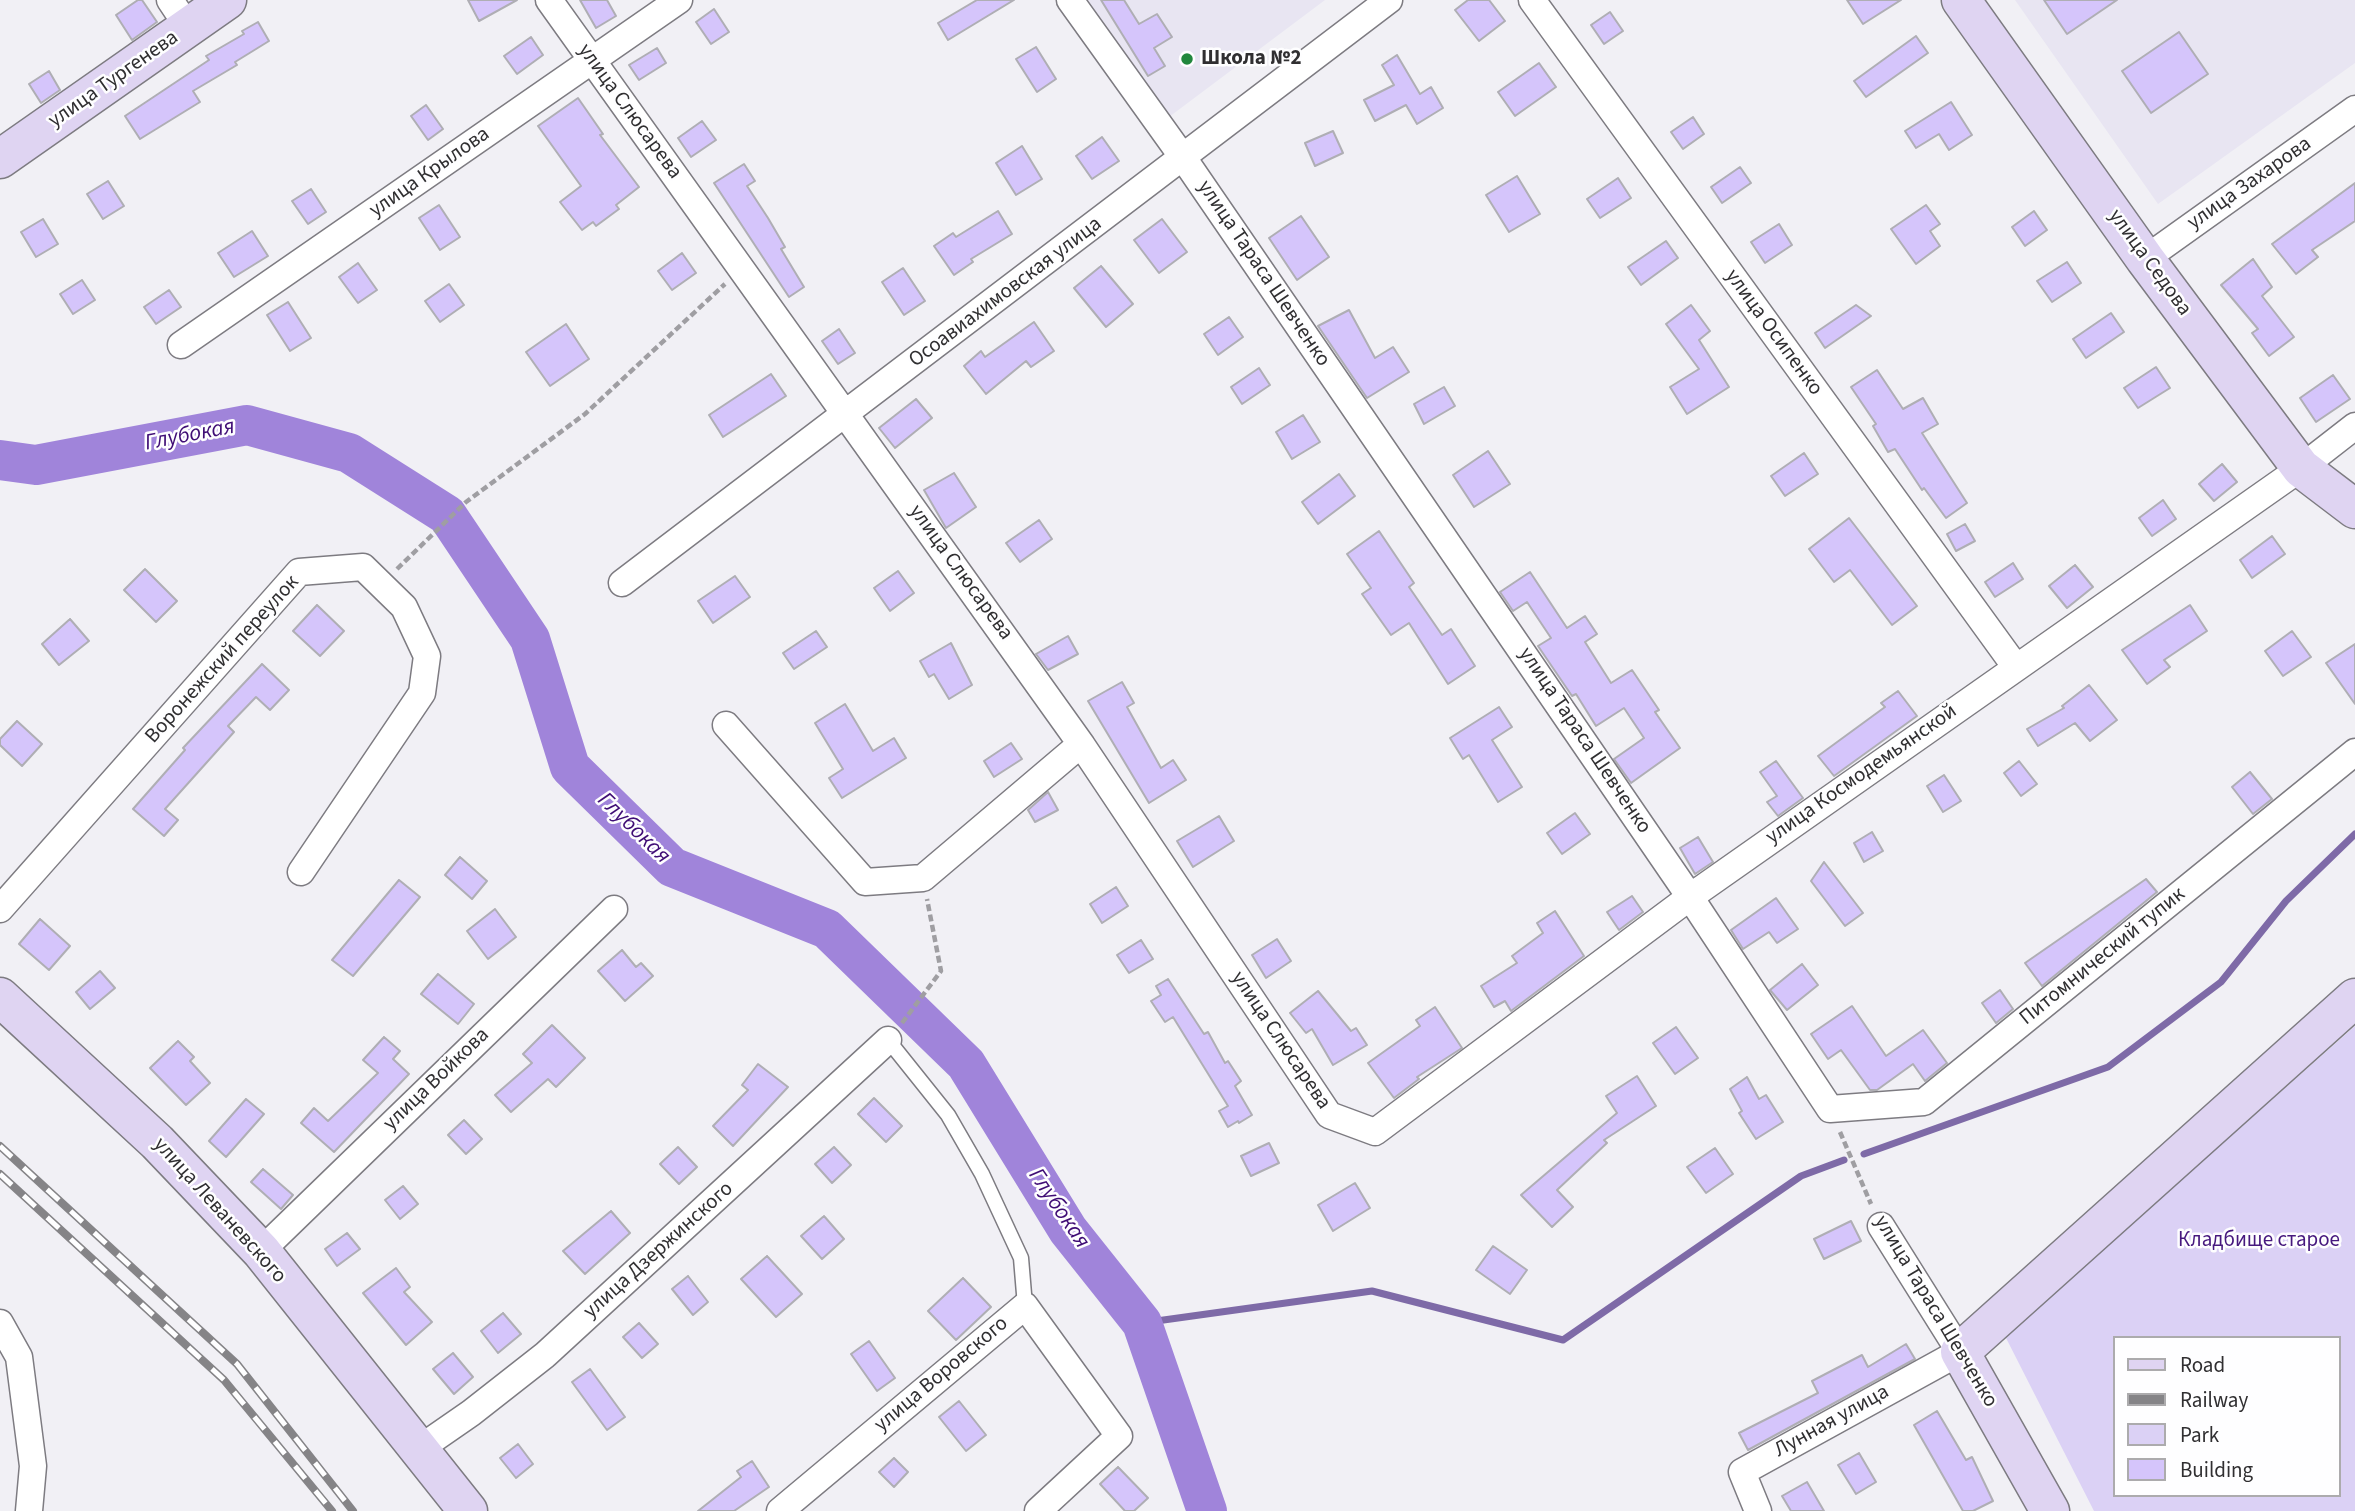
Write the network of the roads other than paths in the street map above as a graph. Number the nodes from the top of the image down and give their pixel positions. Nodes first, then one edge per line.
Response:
1 (227, 0) edge
2 (549, 0) edge
3 (679, 0) edge
4 (1070, 0) edge
5 (1389, 0) edge
6 (1532, 0) edge
7 (1961, 0) edge
8 (179, 14) edge
9 (592, 60) junction
10 (2355, 109) edge
11 (0, 159) edge
12 (1184, 159) junction
13 (2145, 258) junction
14 (181, 345) dead end
15 (846, 414) junction
16 (2355, 426) edge
17 (2301, 468) junction
18 (2355, 509) edge
19 (622, 583) dead end
20 (2015, 666) junction
21 (726, 725) dead end
22 (1081, 744) junction
23 (2355, 752) edge
24 (301, 872) dead end
25 (1690, 897) junction
26 (0, 909) edge
27 (614, 909) dead end
28 (0, 997) edge
29 (2355, 998) edge
30 (888, 1040) joint
31 (1830, 1109) joint
32 (1375, 1132) joint
33 (1881, 1226) road end
34 (261, 1251) junction
35 (1025, 1306) junction
36 (0, 1323) edge
37 (1960, 1352) junction
38 (419, 1448) junction
39 (29, 1511) edge
40 (468, 1511) edge
41 (780, 1511) edge
42 (1038, 1511) edge
43 (1758, 1511) edge
44 (2050, 1511) edge

1 - 8 street, улица Тургенева
2 - 9 street, улица Слюсарева
3 - 9 street, улица Крылова
4 - 12 street, улица Тараса Шевченко
5 - 12 street, Осоавиахимовская улица
6 - 20 street, улица Осипенко
7 - 13 street, улица Седова
8 - 11 street, улица Тургенева
9 - 14 street, улица Крылова
9 - 15 street, улица Слюсарева
10 - 13 street, улица Захарова
12 - 15 street, Осоавиахимовская улица
12 - 25 street, улица Тараса Шевченко
13 - 17 street, улица Седова
15 - 19 street, Осоавиахимовская улица
15 - 22 street, улица Слюсарева
16 - 17 street, улица Космодемьянской
17 - 18 street, улица Седова
17 - 20 street, улица Космодемьянской
20 - 25 street, улица Космодемьянской
21 - 22 street
22 - 32 street, улица Слюсарева
23 - 31 street, Питомнический тупик
24 - 26 street, Воронежский переулок
25 - 31 street, улица Тараса Шевченко
25 - 32 street, улица Космодемьянской
27 - 34 street, улица Войкова
28 - 34 street, улица Леваневского
29 - 37 street
30 - 35 lane
30 - 38 street, улица Дзержинского
33 - 37 street, улица Тараса Шевченко
34 - 38 street, улица Леваневского
35 - 41 street, улица Воровского
35 - 42 street, улица Воровского
36 - 39 street
37 - 43 street, Лунная улица
37 - 44 street, улица Тараса Шевченко
38 - 40 street, улица Леваневского

